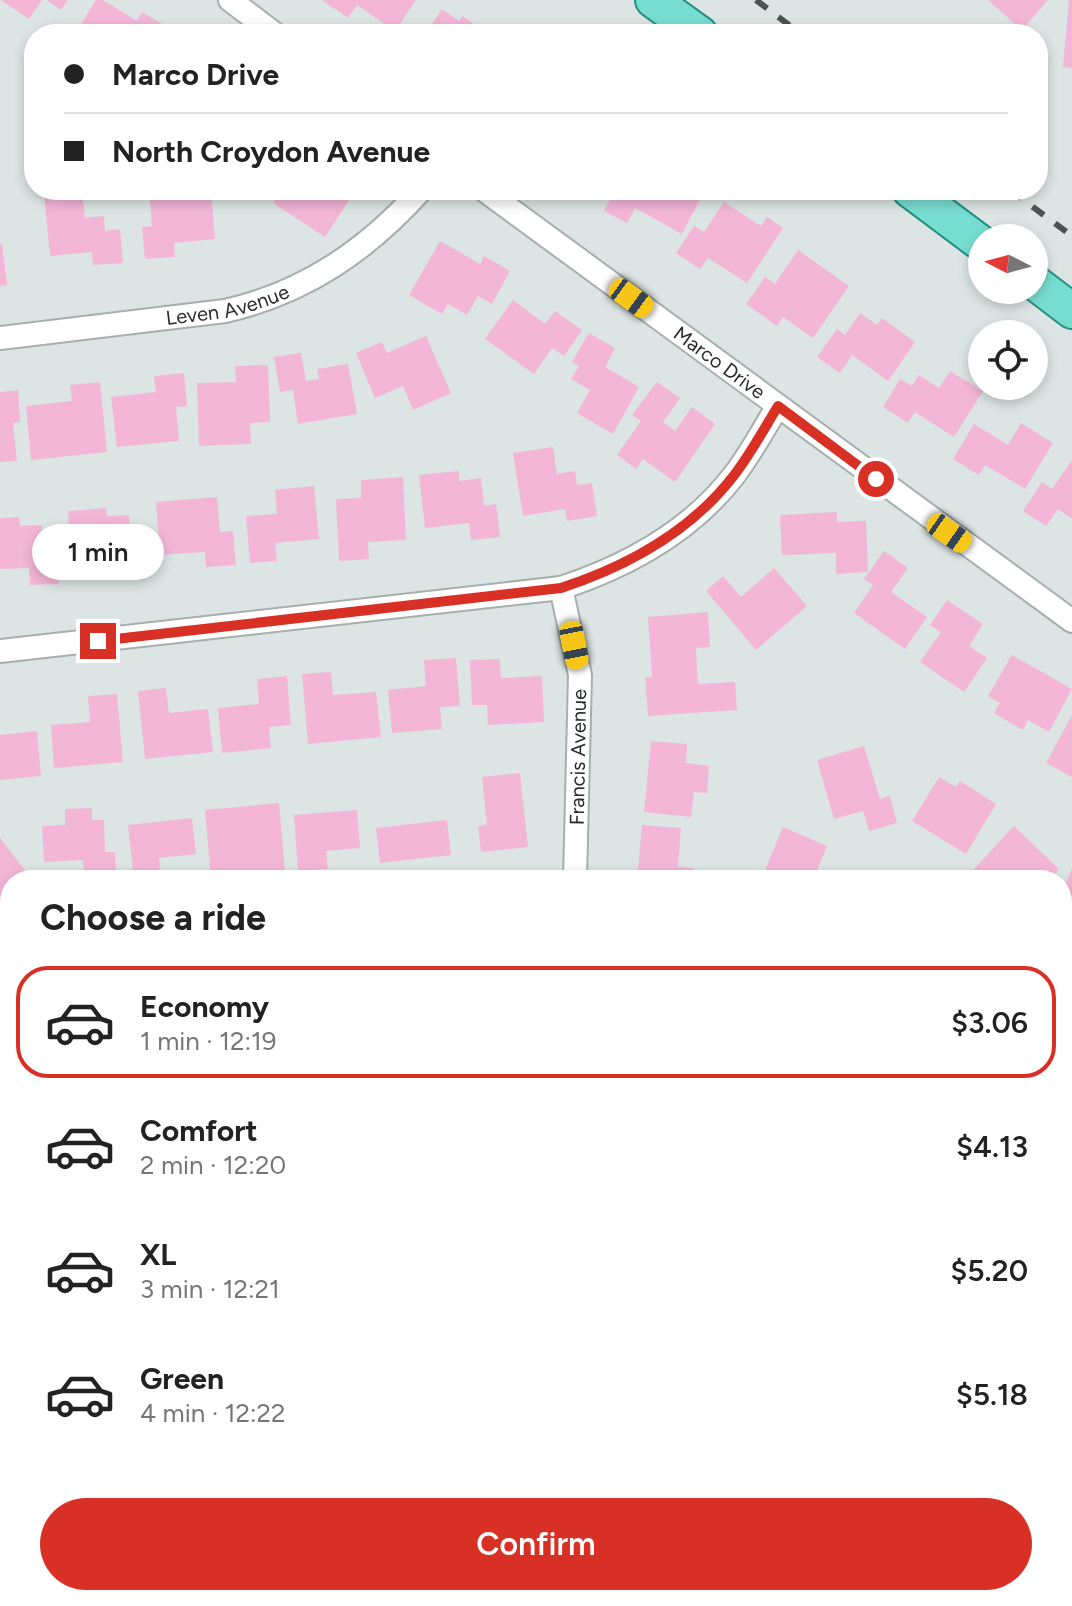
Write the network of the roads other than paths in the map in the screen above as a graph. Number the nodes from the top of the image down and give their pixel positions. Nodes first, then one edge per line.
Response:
1 (230, 0) edge
2 (653, 0) edge
3 (262, 24) edge
4 (686, 24) edge
5 (412, 200) edge
6 (498, 200) edge
7 (923, 200) edge
8 (968, 234) edge
9 (1048, 293) edge
10 (1072, 311) edge
11 (0, 338) edge
12 (778, 406) junction
13 (561, 588) junction
14 (1072, 621) edge
15 (0, 651) edge
16 (575, 870) edge

1 - 3 street
2 - 4 main road
5 - 11 street, Leven Avenue
6 - 12 street, Marco Drive
7 - 8 main road
9 - 10 main road
12 - 13 street
12 - 14 street, Marco Drive
13 - 15 street
13 - 16 street, Francis Avenue

